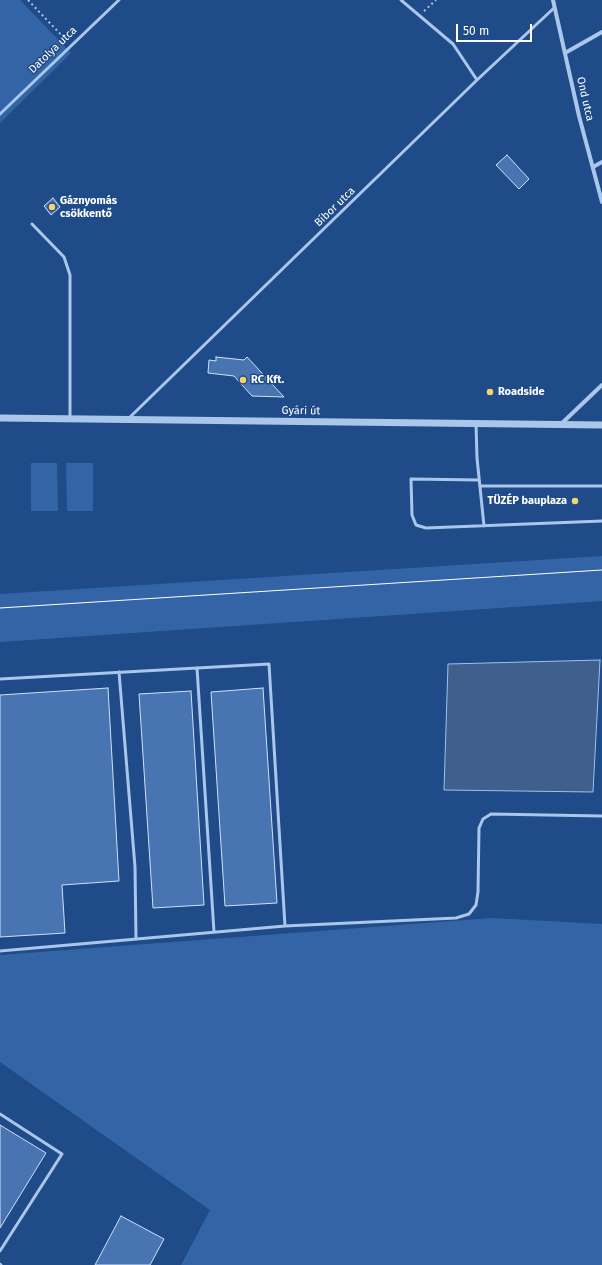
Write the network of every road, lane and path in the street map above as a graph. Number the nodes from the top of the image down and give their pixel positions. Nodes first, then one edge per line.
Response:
1 (28, 0) edge
2 (119, 0) edge
3 (401, 0) edge
4 (436, 0) edge
5 (552, 0) edge
6 (554, 8) junction
7 (420, 15) junction
8 (602, 32) edge
9 (71, 45) junction
10 (565, 53) junction
11 (477, 80) junction
12 (0, 114) edge
13 (602, 162) edge
14 (592, 167) junction
15 (602, 202) edge
16 (32, 224) dead end
17 (602, 386) edge
18 (0, 418) edge
19 (70, 419) junction
20 (128, 419) junction
21 (476, 424) junction
22 (560, 425) junction
23 (602, 425) edge
24 (479, 480) junction
25 (480, 486) junction
26 (602, 486) edge
27 (602, 521) edge
28 (484, 526) junction
29 (197, 668) junction
30 (119, 672) junction
31 (0, 679) edge
32 (602, 816) edge
33 (285, 926) junction
34 (214, 932) junction
35 (136, 939) junction
36 (0, 951) edge
37 (0, 1114) edge
38 (0, 1251) edge

1 - 9 path
2 - 9 lane, Datolya utca
3 - 7 lane
4 - 7 path
5 - 6 street, Ond utca
6 - 10 street, Ond utca
6 - 11 lane, Bíbor utca
7 - 11 lane
8 - 10 street
9 - 12 lane, Datolya utca
10 - 14 street, Ond utca
11 - 20 lane, Bíbor utca
13 - 14 street
14 - 15 street, Ond utca
16 - 19 lane
17 - 22 street
18 - 19 street, Gyári út
19 - 20 street, Gyári út
20 - 21 street, Gyári út
21 - 22 street, Gyári út
21 - 24 lane
22 - 23 street, Gyári út
24 - 25 lane
24 - 28 lane
25 - 26 lane
25 - 28 lane
27 - 28 lane
29 - 30 lane
29 - 33 lane
29 - 34 lane
30 - 31 lane
30 - 35 lane
32 - 33 lane
33 - 34 lane
34 - 35 lane
35 - 36 lane
37 - 38 lane

